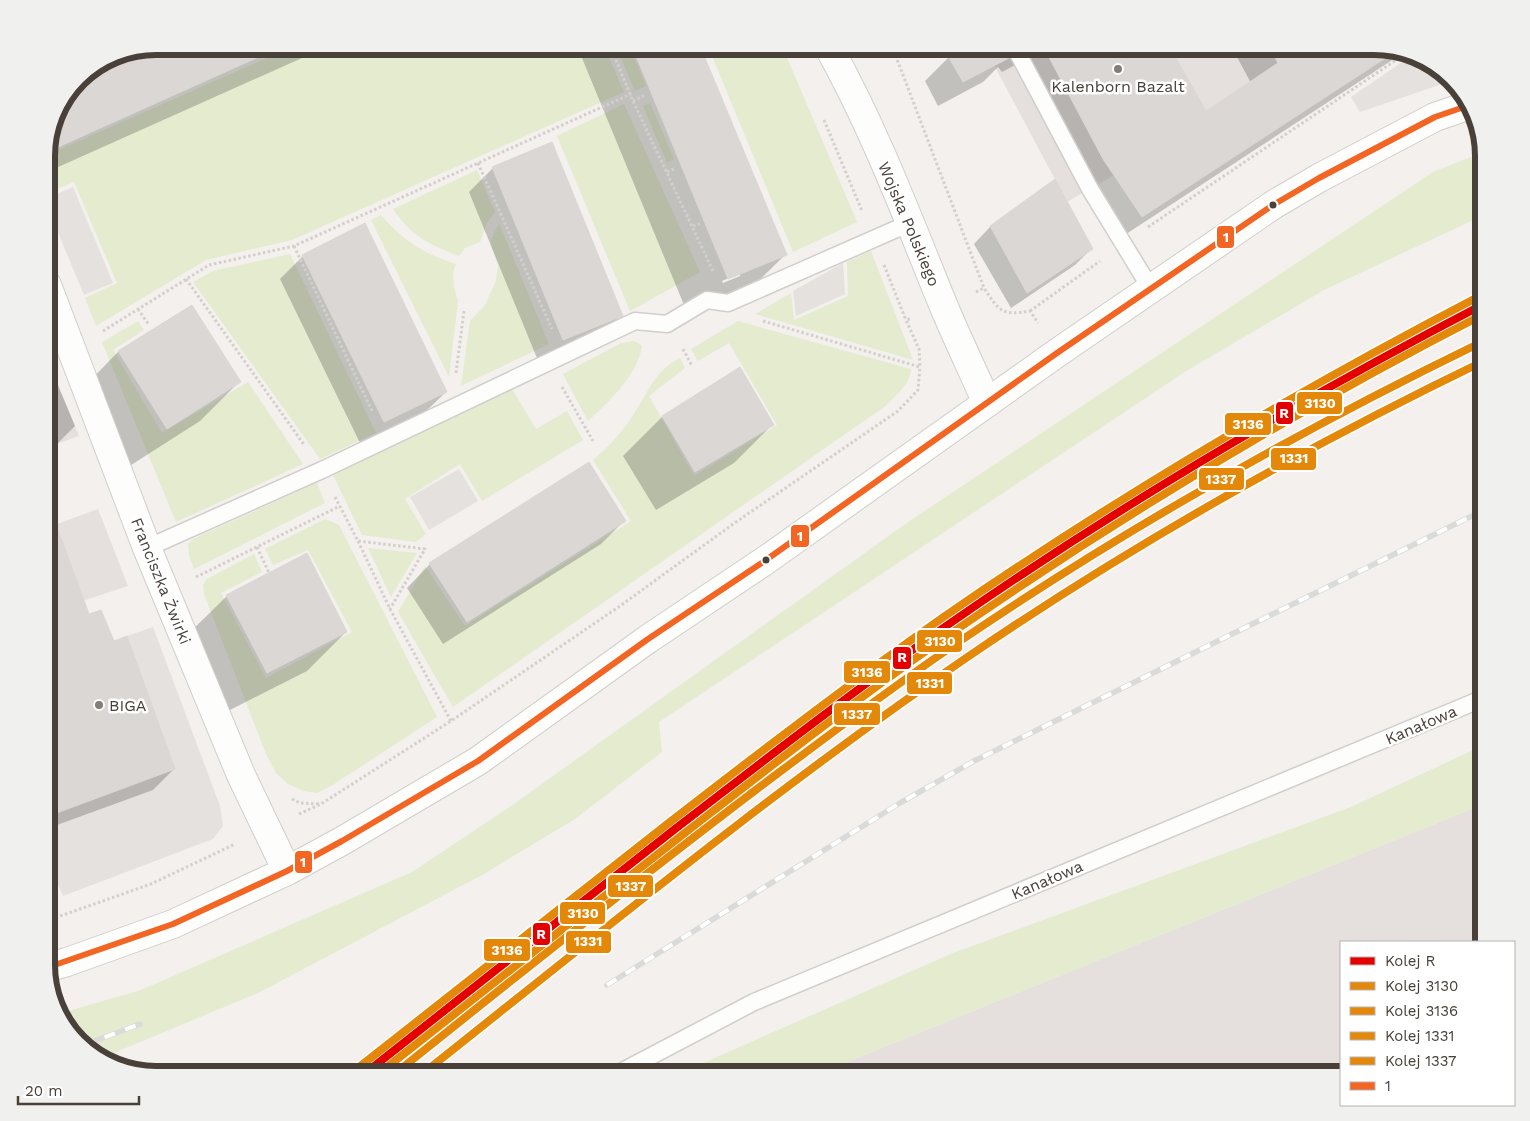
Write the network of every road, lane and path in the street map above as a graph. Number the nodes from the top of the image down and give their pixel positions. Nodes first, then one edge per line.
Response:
1 (614, 55) edge
2 (833, 55) edge
3 (895, 55) edge
4 (1019, 55) edge
5 (1399, 58) edge
6 (631, 94) junction
7 (644, 96) dead end
8 (633, 100) junction
9 (1463, 107) edge
10 (820, 112) dead end
11 (478, 163) junction
12 (676, 168) dead end
13 (667, 172) junction
14 (910, 223) junction
15 (700, 224) dead end
16 (693, 226) junction
17 (873, 238) junction
18 (1124, 244) junction
19 (294, 246) junction
20 (186, 279) junction
21 (984, 288) junction
22 (1152, 289) junction
23 (728, 303) junction
24 (943, 305) junction
25 (138, 308) junction
26 (55, 310) edge
27 (464, 311) dead end
28 (1030, 311) junction
29 (906, 320) junction
30 (149, 325) dead end
31 (70, 350) junction
32 (1057, 353) junction
33 (564, 355) junction
34 (548, 363) junction
35 (920, 367) junction
36 (987, 403) junction
37 (452, 408) junction
38 (386, 439) junction
39 (593, 441) dead end
40 (322, 470) junction
41 (340, 506) junction
42 (358, 541) junction
43 (258, 547) junction
44 (147, 548) junction
45 (269, 573) dead end
46 (189, 581) dead end
47 (390, 609) junction
48 (1475, 702) edge
49 (451, 722) junction
50 (284, 795) dead end
51 (320, 804) junction
52 (267, 829) junction
53 (287, 870) junction
54 (55, 918) edge
55 (55, 965) edge
56 (632, 1066) edge

1 - 6 path
2 - 14 street, Wojska Polskiego
3 - 21 path
4 - 18 lane
5 - 18 path
6 - 8 path
6 - 11 path
7 - 8 path
8 - 13 path
9 - 22 street
10 - 17 path
11 - 19 path
11 - 33 path
12 - 13 path
13 - 16 path
14 - 17 lane
14 - 24 street, Wojska Polskiego
15 - 16 path
16 - 23 path
17 - 23 lane
17 - 29 path
18 - 22 lane
18 - 28 path
19 - 20 path
19 - 38 path
20 - 25 path
20 - 40 path
21 - 24 path
21 - 28 path
22 - 32 street
23 - 33 lane
23 - 35 path
24 - 29 path
24 - 36 street, Wojska Polskiego
25 - 30 path
25 - 31 path
26 - 31 street, Franciszka Żwirki
27 - 37 path
28 - 32 path
29 - 35 path
31 - 44 street, Franciszka Żwirki
32 - 36 street
33 - 34 lane
34 - 37 lane
34 - 39 path
35 - 49 path
36 - 53 street
37 - 38 lane
38 - 40 lane
40 - 41 path
40 - 44 lane
41 - 42 path
41 - 43 path
42 - 47 path
42 - 47 path
43 - 45 path
43 - 46 path
44 - 52 street, Franciszka Żwirki
47 - 49 path
48 - 56 lane, Kanałowa
49 - 51 path
50 - 51 path
51 - 52 path
52 - 53 street, Franciszka Żwirki
52 - 54 path
53 - 55 street

